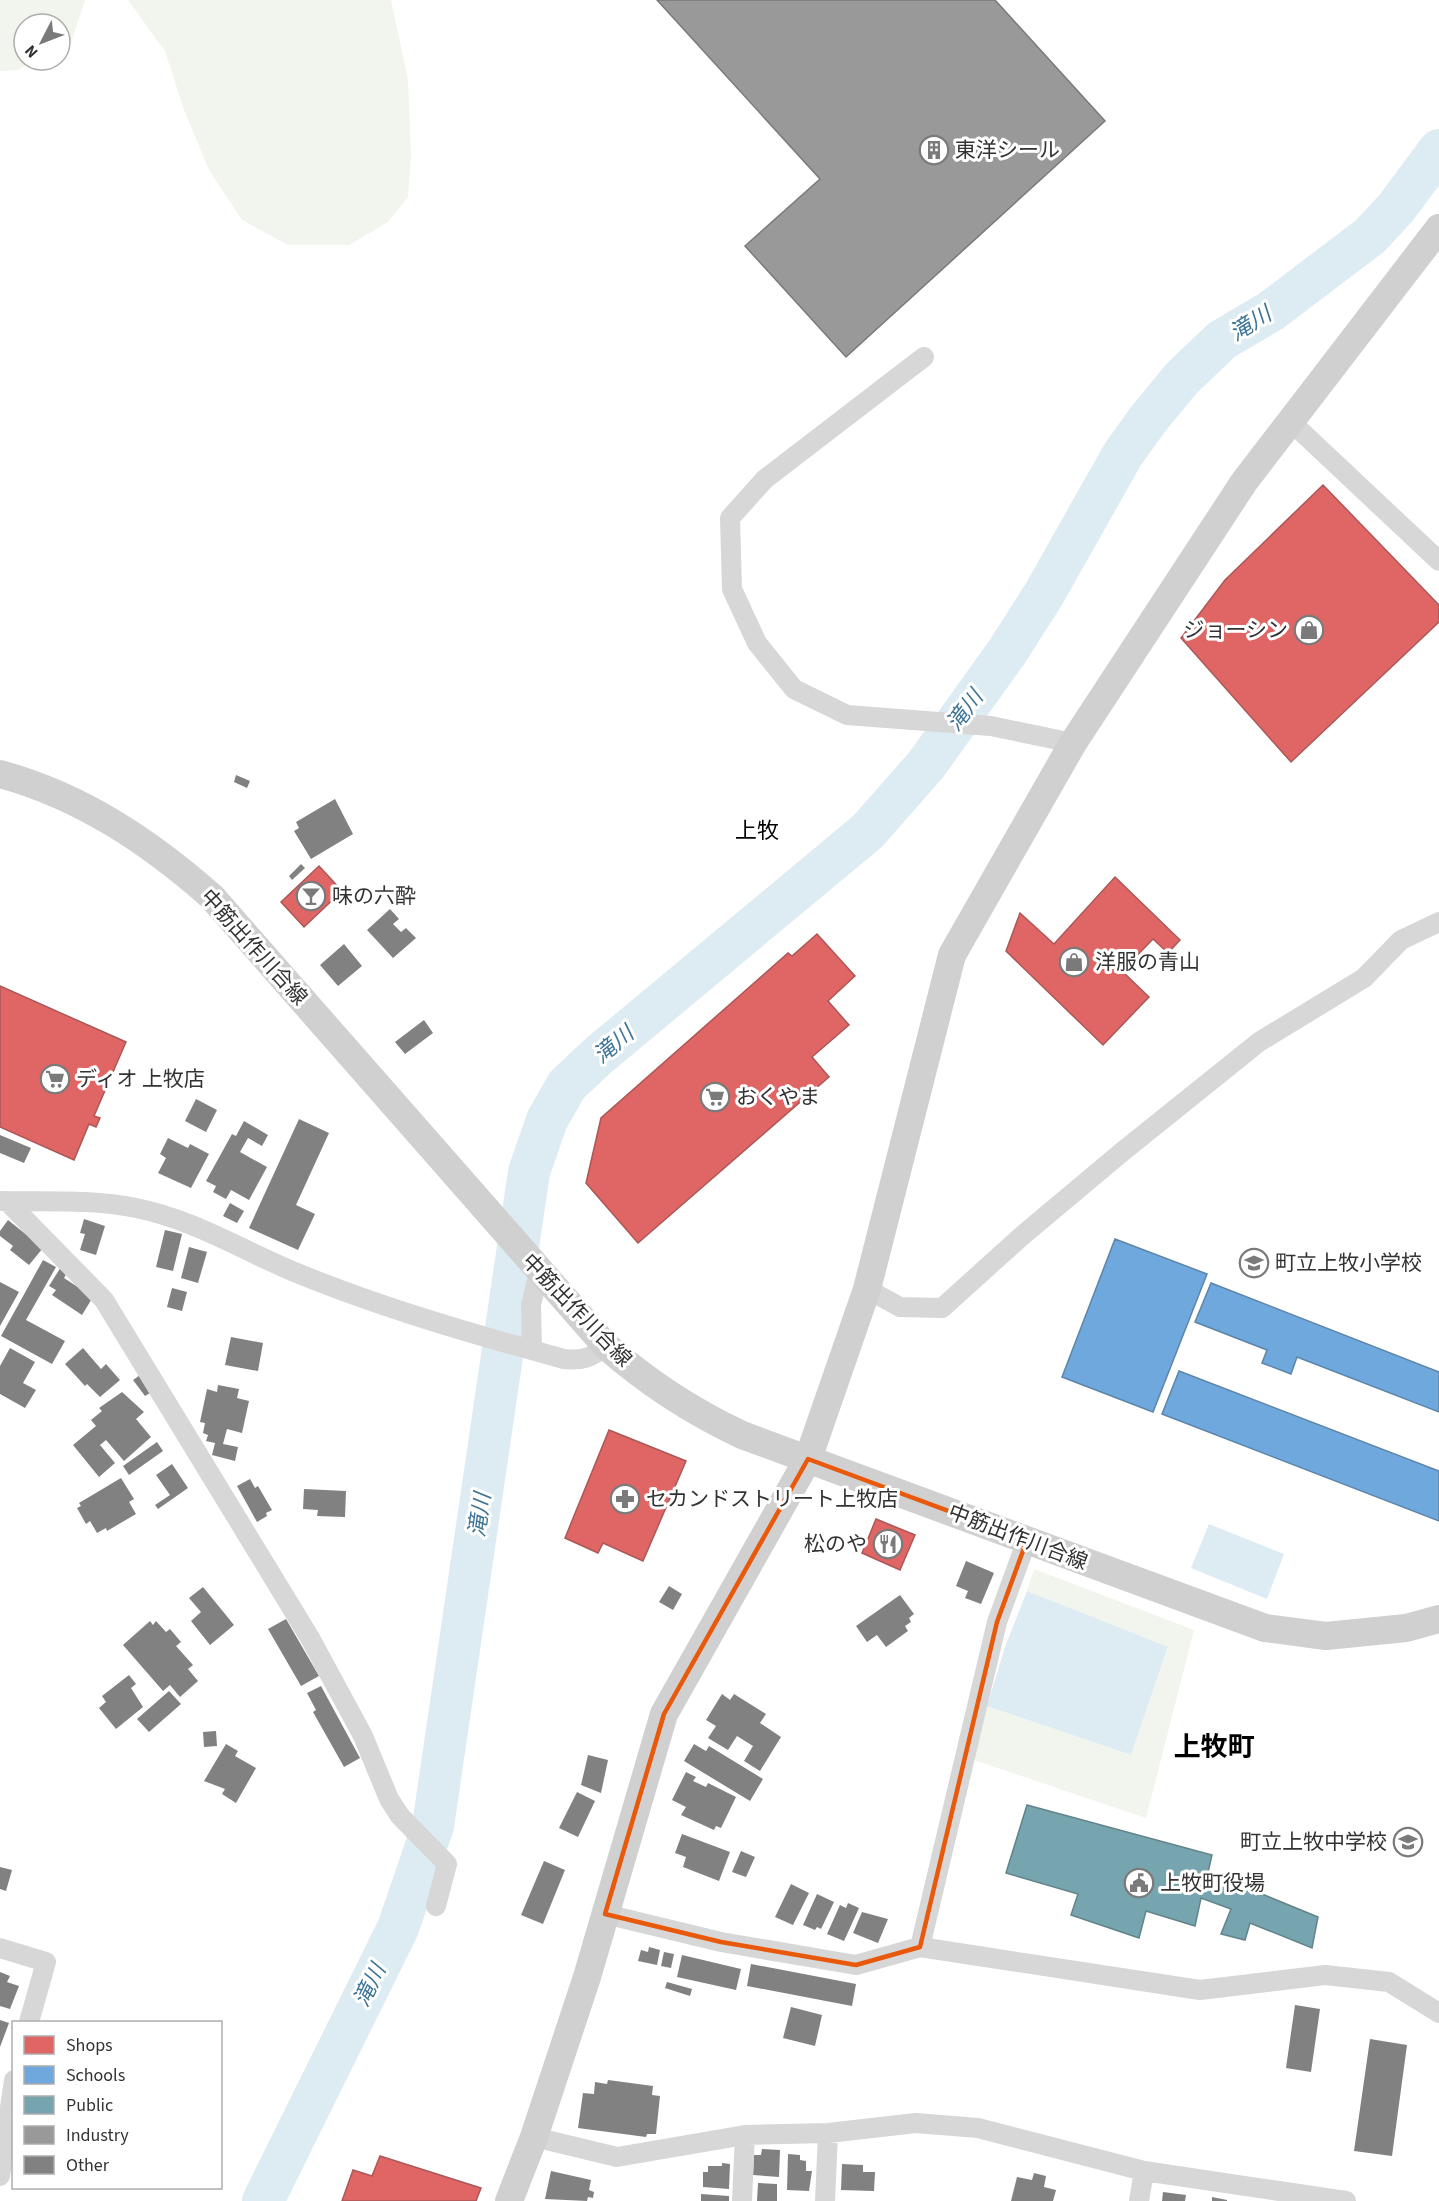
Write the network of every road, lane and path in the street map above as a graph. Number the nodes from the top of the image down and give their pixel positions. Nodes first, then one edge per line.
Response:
1 (1439, 228) edge
2 (924, 357) dead end
3 (1289, 420) junction
4 (1439, 561) edge
5 (1073, 743) junction
6 (0, 774) edge
7 (1439, 922) edge
8 (3, 1201) edge
9 (539, 1272) junction
10 (867, 1289) junction
11 (606, 1346) junction
12 (532, 1350) junction
13 (808, 1459) junction
14 (1027, 1540) junction
15 (1439, 1619) edge
16 (436, 1906) dead end
17 (605, 1914) junction
18 (920, 1947) junction
19 (0, 1948) edge
20 (1439, 2013) edge
21 (29, 2021) edge
22 (12, 2094) edge
23 (828, 2133) junction
24 (745, 2135) junction
25 (534, 2137) junction
26 (1144, 2171) junction
27 (0, 2176) edge
28 (508, 2201) edge
29 (742, 2201) edge
30 (825, 2201) edge
31 (1139, 2201) edge
32 (1346, 2201) edge

1 - 3 street
2 - 5 street
3 - 4 street
3 - 5 street
5 - 10 street
6 - 9 street, 中筋出作川合線
7 - 10 street
8 - 12 street
8 - 16 street
9 - 11 street, 中筋出作川合線
9 - 12 street
10 - 13 street
11 - 12 street
11 - 13 street, 中筋出作川合線
13 - 14 street, 中筋出作川合線
13 - 17 street
14 - 15 street, 中筋出作川合線
14 - 18 street
17 - 18 street
17 - 25 street
18 - 20 street
19 - 21 street
22 - 27 street
23 - 24 street
23 - 26 street
23 - 30 street
24 - 25 street
24 - 29 street
25 - 28 street
26 - 31 street
26 - 32 street

